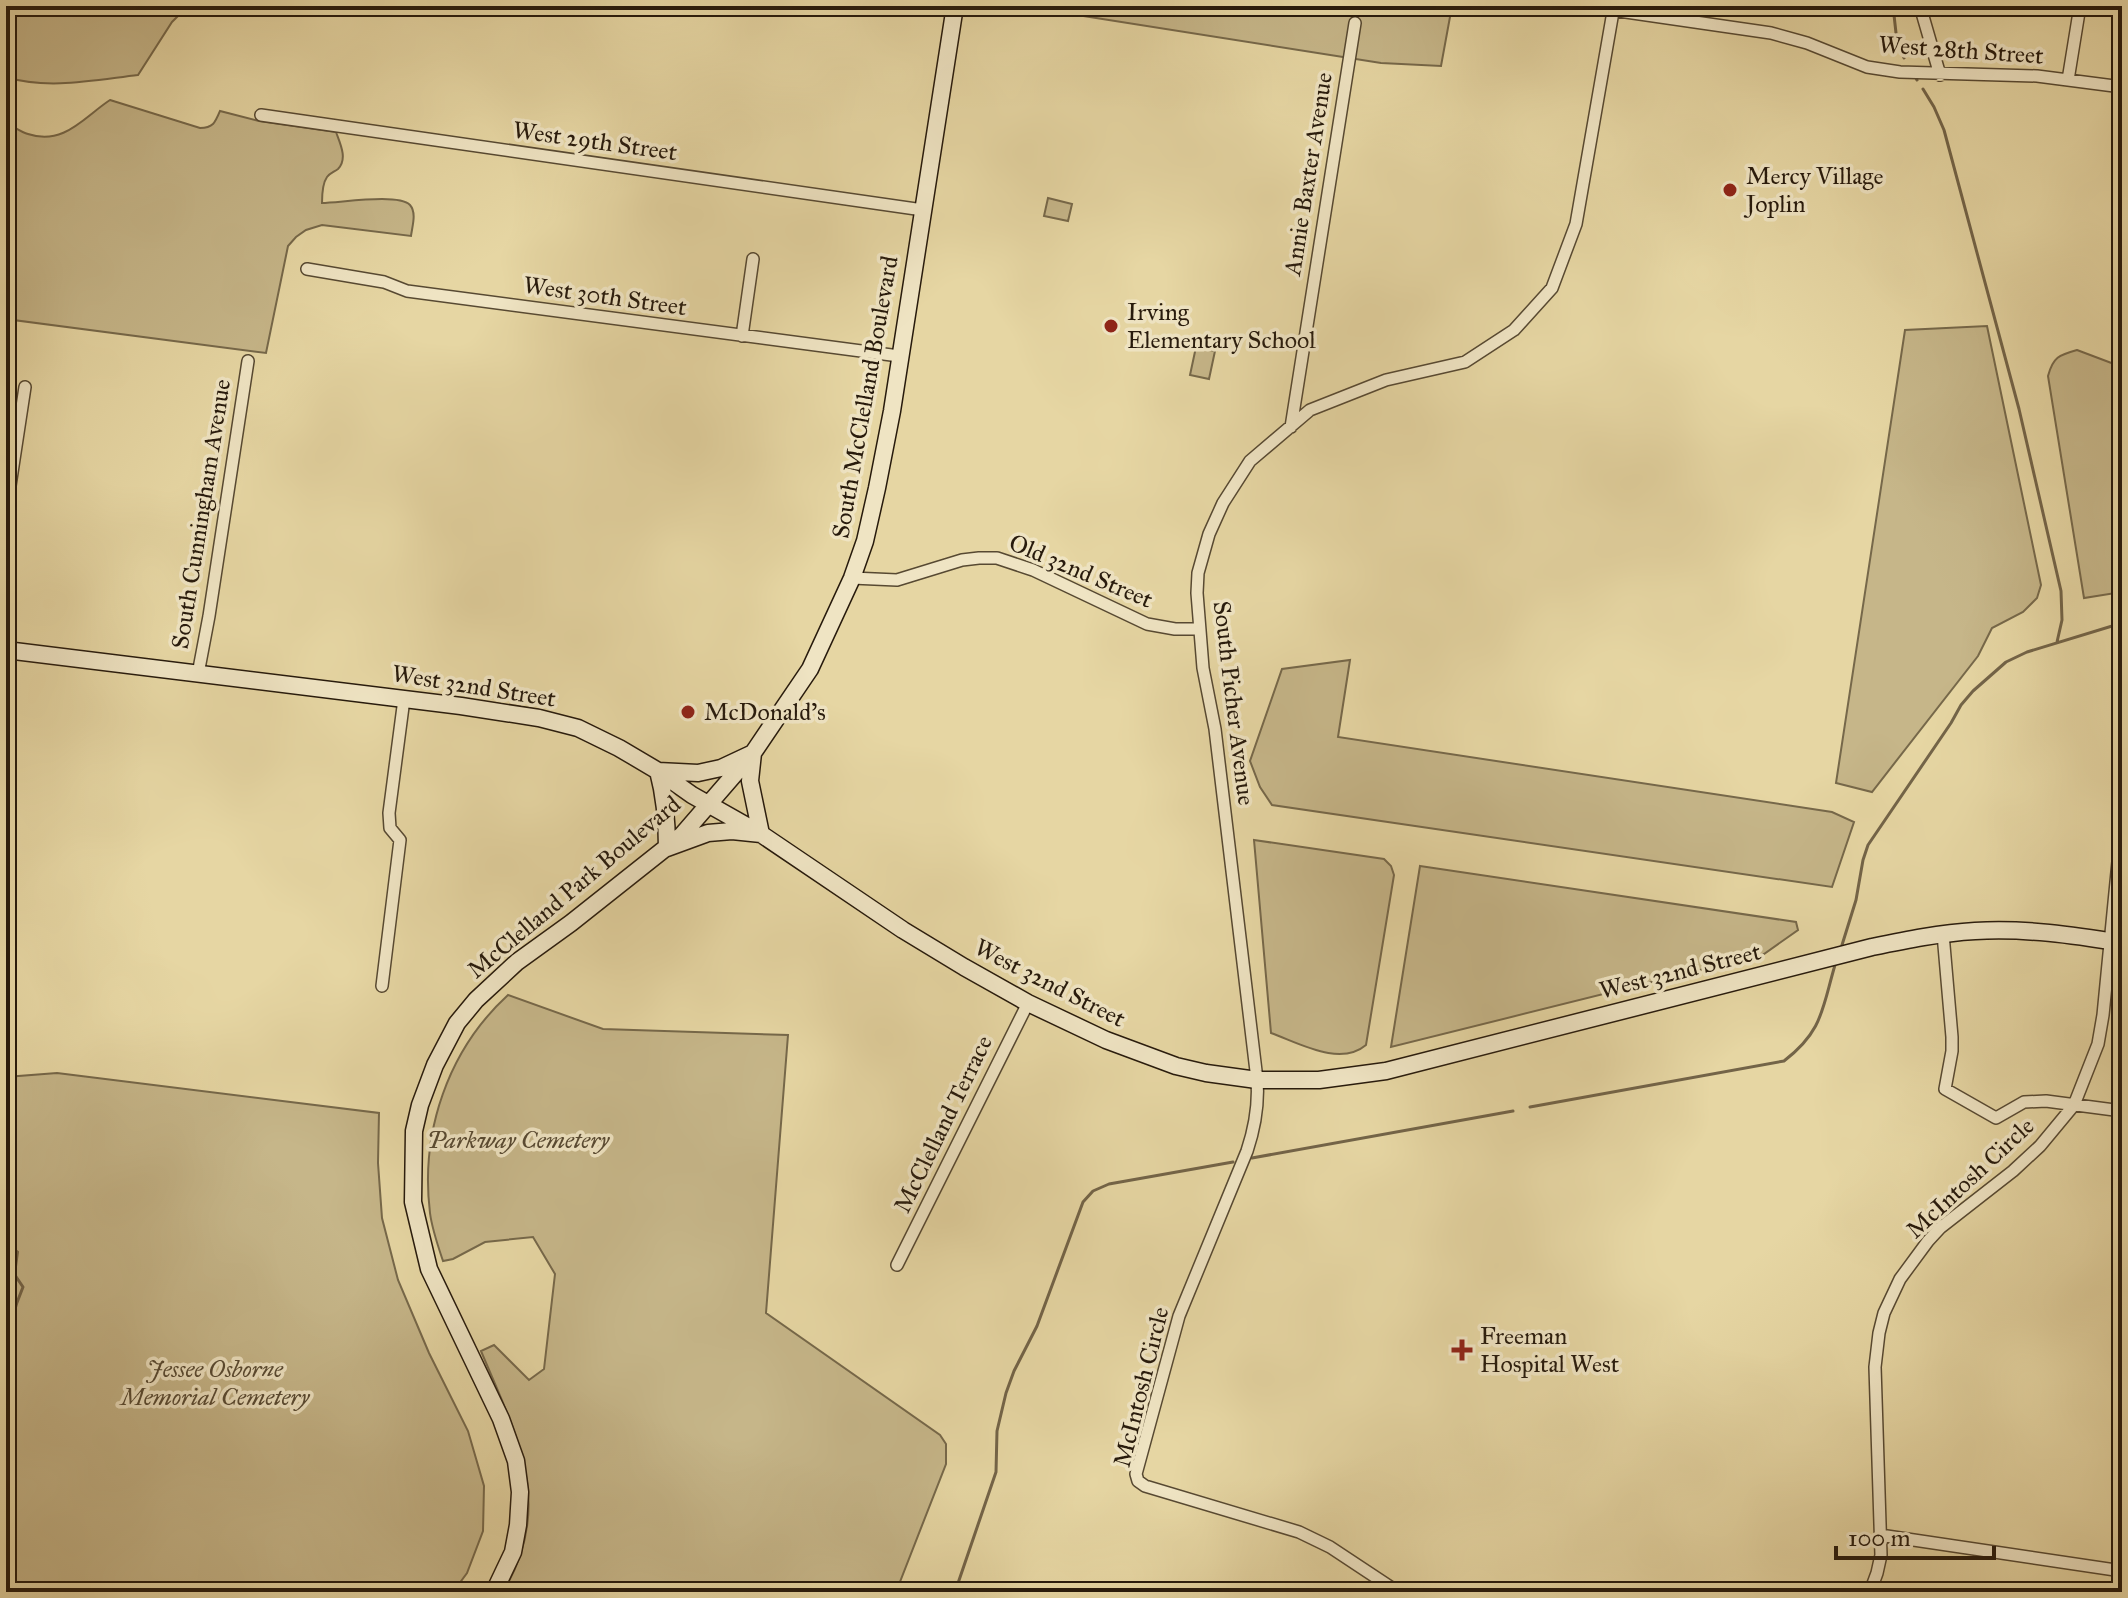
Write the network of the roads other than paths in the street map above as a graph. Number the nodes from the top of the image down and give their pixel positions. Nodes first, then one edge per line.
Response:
1 (955, 6) edge
2 (1920, 6) edge
3 (2080, 6) edge
4 (1613, 8) edge
5 (1355, 23) dead end
6 (1940, 75) junction
7 (2068, 80) junction
8 (2122, 87) edge
9 (261, 115) dead end
10 (923, 210) junction
11 (753, 259) dead end
12 (307, 269) dead end
13 (742, 336) junction
14 (899, 356) junction
15 (248, 361) dead end
16 (25, 387) dead end
17 (1291, 427) junction
18 (6, 512) edge
19 (852, 578) junction
20 (1200, 629) junction
21 (6, 650) edge
22 (198, 674) junction
23 (404, 699) junction
24 (753, 753) junction
25 (658, 771) junction
26 (709, 804) junction
27 (2122, 821) edge
28 (761, 834) junction
29 (667, 848) junction
30 (1943, 934) junction
31 (2116, 942) edge
32 (382, 986) dead end
33 (1028, 1003) junction
34 (1257, 1080) junction
35 (2074, 1105) junction
36 (2122, 1111) edge
37 (897, 1265) dead end
38 (1880, 1535) junction
39 (2122, 1571) edge
40 (494, 1592) edge
41 (1398, 1592) edge
42 (1870, 1592) edge

1 - 10 main road, South McClelland Boulevard
2 - 6 street
3 - 7 street
4 - 6 street, West 28th Street
4 - 17 street, South Picher Avenue
5 - 17 street, Annie Baxter Avenue
6 - 7 street, West 28th Street
7 - 8 street, West 28th Street
9 - 10 street, West 29th Street
10 - 14 main road, South McClelland Boulevard
11 - 13 street
12 - 13 street, West 30th Street
13 - 14 street, West 30th Street
14 - 19 main road, South McClelland Boulevard
15 - 22 street, South Cunningham Avenue
16 - 18 street
17 - 20 street, South Picher Avenue
19 - 20 street, Old 32nd Street
19 - 24 main road, South McClelland Boulevard
20 - 34 street, South Picher Avenue
21 - 22 main road, West 32nd Street
22 - 23 main road, West 32nd Street
23 - 25 main road, West 32nd Street
23 - 32 street
24 - 25 main road
24 - 26 main road, South McClelland Boulevard
24 - 28 main road
25 - 26 main road, West 32nd Street
25 - 29 main road
26 - 28 main road, West 32nd Street
26 - 29 main road, McClelland Park Boulevard
27 - 31 street, McIntosh Circle
28 - 29 main road
28 - 33 main road, West 32nd Street
29 - 40 main road, McClelland Park Boulevard
30 - 31 main road, West 32nd Street
30 - 34 main road, West 32nd Street
30 - 35 street
31 - 35 street, McIntosh Circle
33 - 34 main road, West 32nd Street
33 - 37 street, McClelland Terrace
34 - 41 street, McIntosh Circle
35 - 36 street
35 - 38 street, McIntosh Circle
38 - 39 street
38 - 42 street, McIntosh Circle

